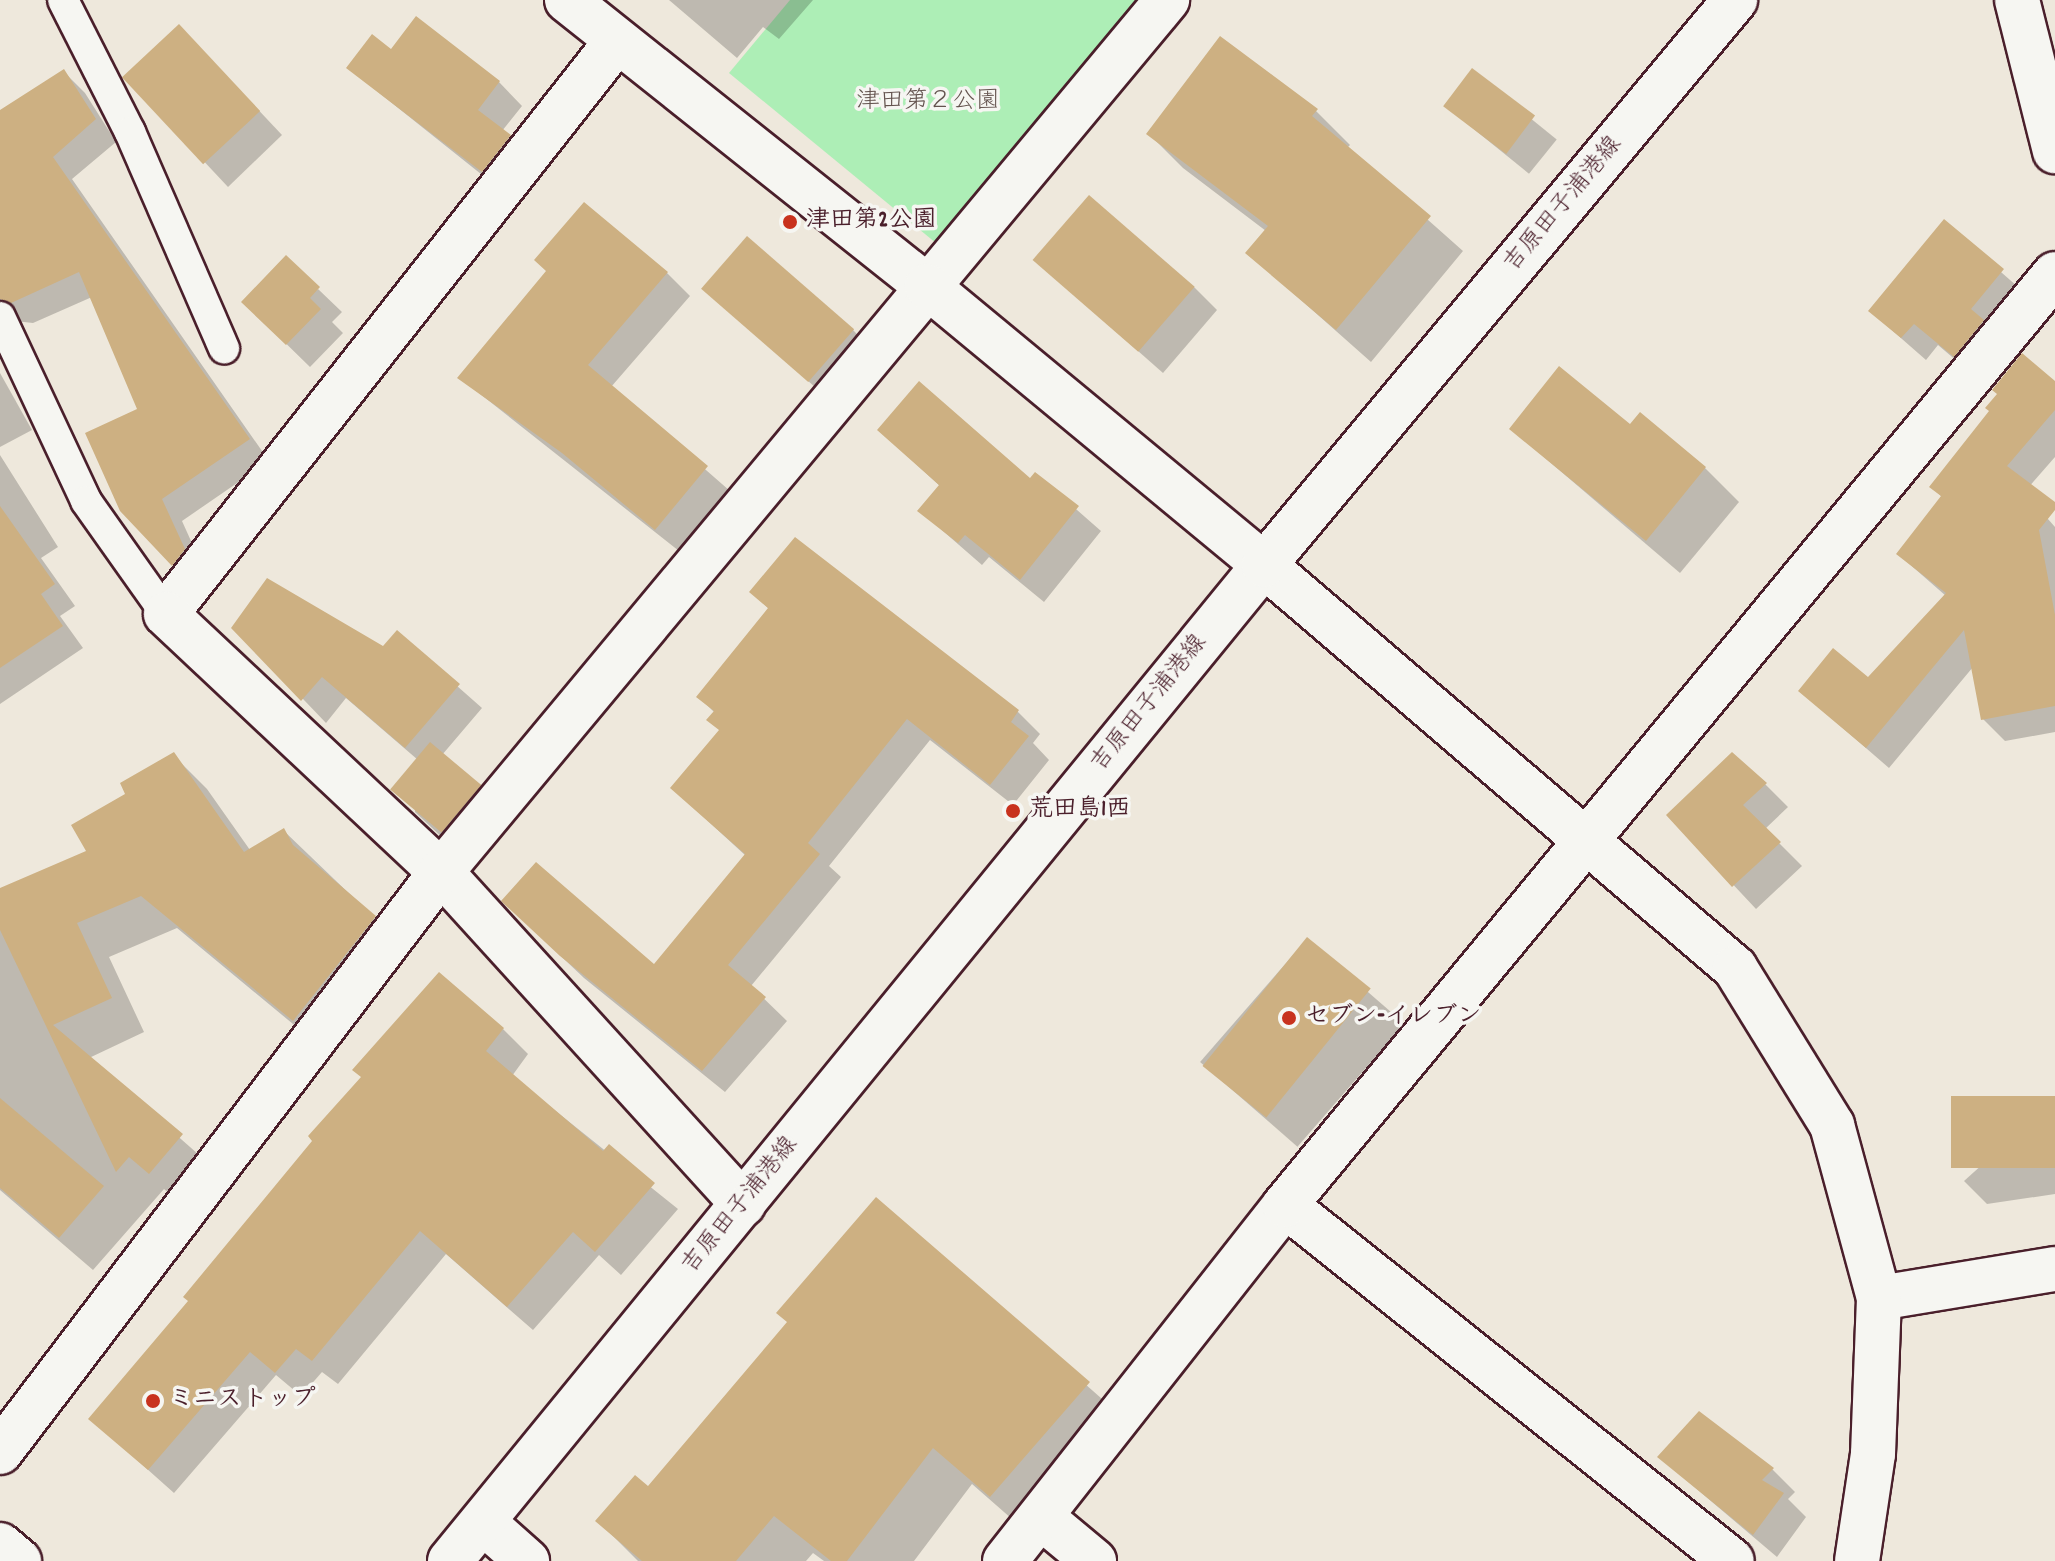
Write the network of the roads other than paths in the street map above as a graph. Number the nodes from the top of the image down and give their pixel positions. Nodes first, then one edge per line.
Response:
1 (63, 0) edge
2 (567, 0) edge
3 (1167, 0) edge
4 (1735, 0) edge
5 (2017, 0) edge
6 (617, 41) junction
7 (2055, 151) edge
8 (2055, 274) edge
9 (927, 286) junction
10 (0, 317) edge
11 (224, 348) dead end
12 (1264, 565) junction
13 (166, 614) junction
14 (1589, 838) junction
15 (441, 872) junction
16 (743, 1204) junction
17 (1285, 1205) junction
18 (2055, 1269) edge
19 (1879, 1298) junction
20 (0, 1452) edge
21 (1041, 1517) junction
22 (483, 1522) junction
23 (0, 1545) edge
24 (19, 1561) edge
25 (450, 1561) edge
26 (527, 1561) edge
27 (1005, 1561) edge
28 (1094, 1561) edge
29 (1732, 1561) edge
30 (1857, 1561) edge

1 - 11 lane
2 - 6 street
3 - 9 street
4 - 12 street, 吉原田子浦港線
5 - 7 street
6 - 9 street
6 - 13 street
8 - 14 street
9 - 12 street
9 - 15 street
10 - 13 lane
12 - 14 street
12 - 16 street, 吉原田子浦港線
13 - 15 street
14 - 17 street
14 - 19 street
15 - 16 street
15 - 20 street
16 - 22 street, 吉原田子浦港線
17 - 21 street
17 - 29 street
18 - 19 street
19 - 30 street
21 - 27 street
21 - 28 street
22 - 25 street, 吉原田子浦港線
22 - 26 street
23 - 24 street

